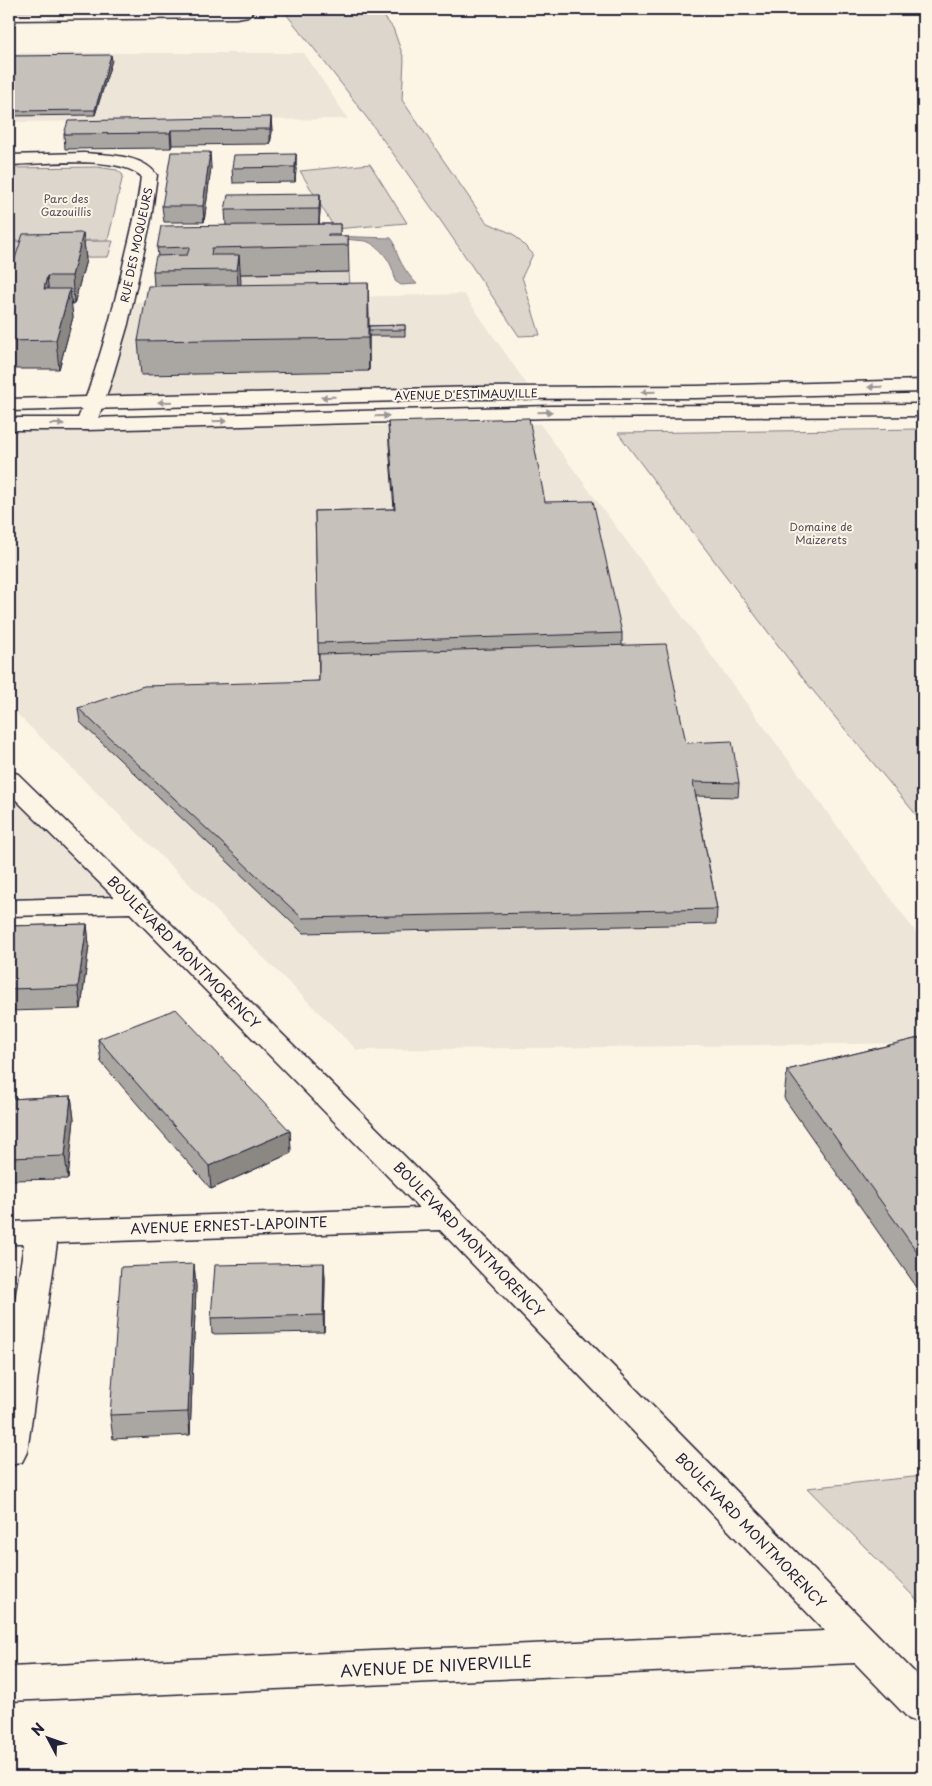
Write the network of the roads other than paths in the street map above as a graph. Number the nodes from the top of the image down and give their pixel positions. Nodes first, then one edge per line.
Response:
1 (246, 11) edge
2 (9, 16) edge
3 (9, 160) edge
4 (923, 386) edge
5 (94, 404) junction
6 (9, 405) edge
7 (923, 410) edge
8 (9, 424) edge
9 (86, 424) junction
10 (9, 779) edge
11 (138, 905) junction
12 (9, 908) edge
13 (449, 1218) junction
14 (42, 1232) junction
15 (9, 1233) edge
16 (9, 1452) edge
17 (864, 1646) junction
18 (9, 1684) edge
19 (923, 1707) edge

1 - 2 street
3 - 5 street, RUE DES MOQUEURS
4 -> 5 street, AVENUE D'ESTIMAUVILLE
5 - 6 street, AVENUE D'ESTIMAUVILLE
5 - 9 street, RUE DES MOQUEURS
9 -> 7 street, AVENUE D'ESTIMAUVILLE
8 -> 9 street, AVENUE D'ESTIMAUVILLE
10 - 11 street, BOULEVARD MONTMORENCY
11 - 12 street
11 - 13 street, BOULEVARD MONTMORENCY
13 - 14 street, AVENUE ERNEST-LAPOINTE
13 - 17 street, BOULEVARD MONTMORENCY
14 - 15 street, AVENUE ERNEST-LAPOINTE
14 - 16 street
17 - 18 street, AVENUE DE NIVERVILLE
17 - 19 street, BOULEVARD MONTMORENCY

